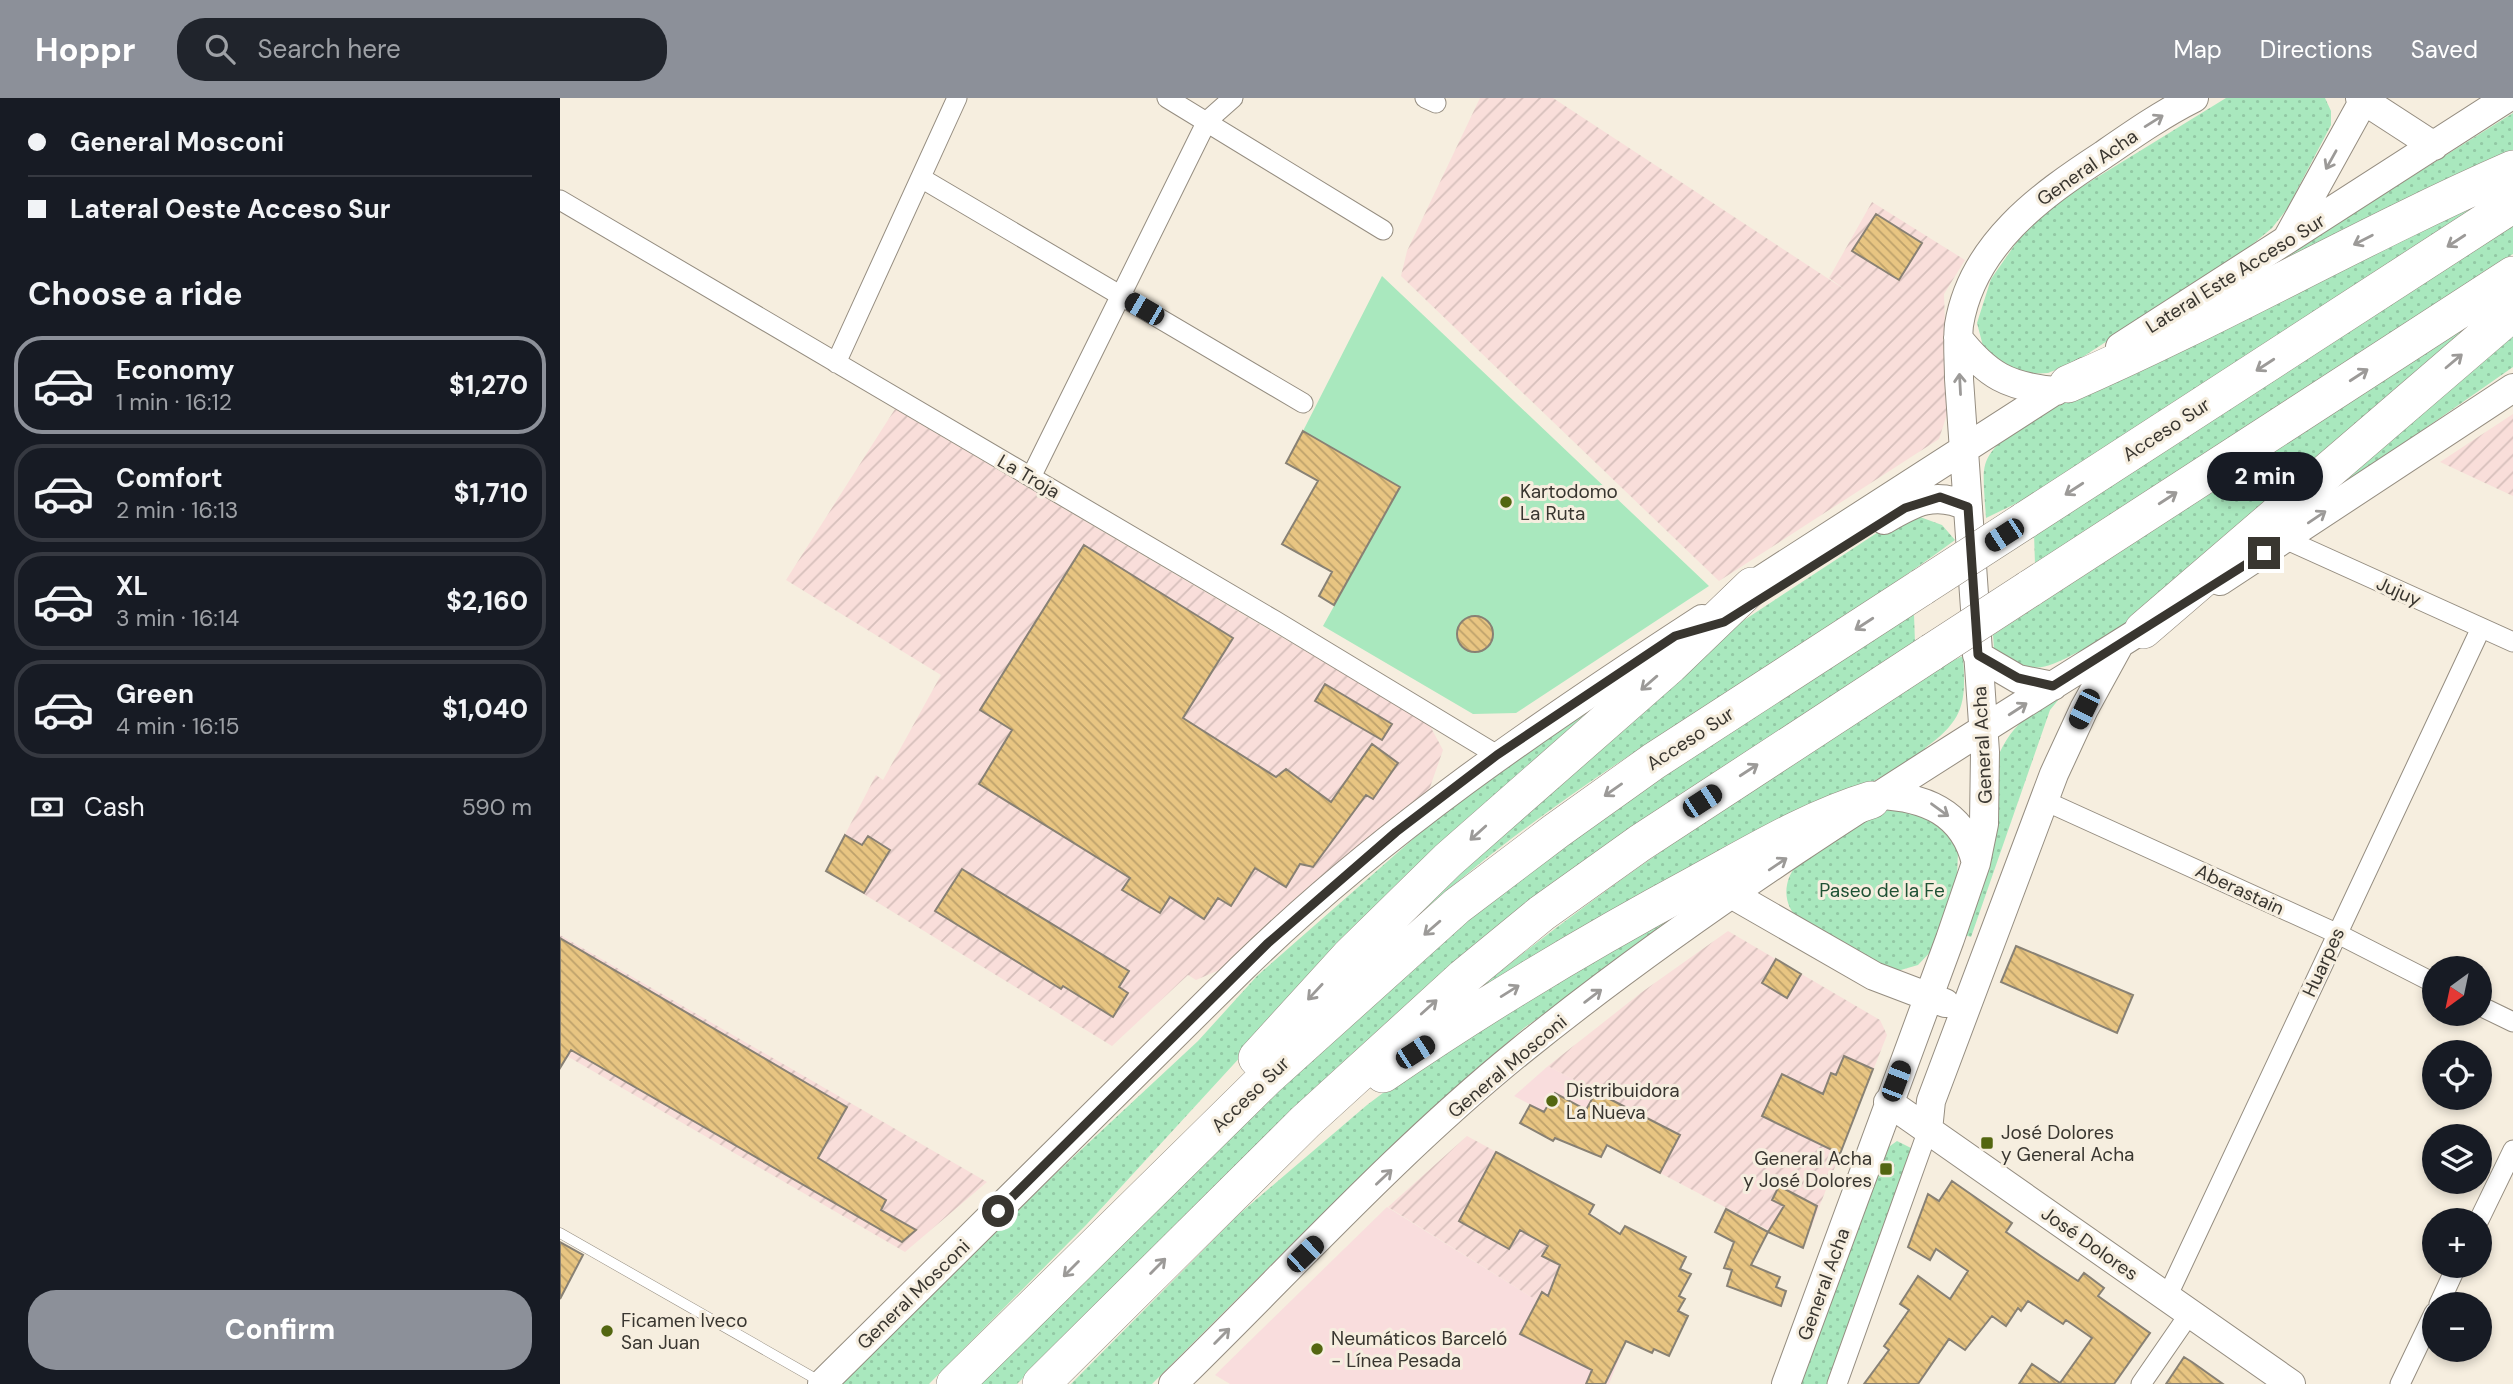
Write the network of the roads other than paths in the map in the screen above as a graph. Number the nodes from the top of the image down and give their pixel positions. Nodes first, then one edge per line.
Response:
1 (957, 98) edge
2 (1167, 98) edge
3 (1233, 98) edge
4 (2194, 98) edge
5 (2507, 98) edge
6 (2363, 99) edge
7 (1207, 121) junction
8 (2434, 146) junction
9 (2513, 169) edge
10 (921, 178) junction
11 (560, 200) edge
12 (2513, 204) edge
13 (1383, 230) dead end
14 (2285, 241) junction
15 (2513, 275) edge
16 (1121, 295) junction
17 (2513, 312) edge
18 (1958, 338) junction
19 (836, 363) junction
20 (2062, 387) junction
21 (2513, 388) edge
22 (1303, 402) dead end
23 (1964, 452) junction
24 (1031, 477) junction
25 (1940, 497) junction
26 (1888, 498) junction
27 (1968, 507) junction
28 (2285, 539) junction
29 (1752, 586) joint
30 (2481, 628) junction
31 (1692, 632) junction
32 (2131, 637) junction
33 (2513, 642) edge
34 (1978, 655) junction
35 (2053, 686) junction
36 (1983, 731) junction
37 (1497, 755) junction
38 (1875, 797) junction
39 (2043, 800) junction
40 (1976, 863) junction
41 (1733, 895) junction
42 (2336, 933) junction
43 (2422, 977) edge
44 (1929, 997) junction
45 (1965, 1010) junction
46 (2492, 1012) edge
47 (2513, 1022) edge
48 (1888, 1102) junction
49 (1928, 1130) junction
50 (2513, 1150) edge
51 (1272, 1155) junction
52 (2485, 1208) edge
53 (560, 1233) edge
54 (1102, 1239) junction
55 (2167, 1297) junction
56 (2190, 1313) junction
57 (2422, 1338) edge
58 (822, 1383) edge
59 (955, 1384) edge
60 (1041, 1384) edge
61 (1173, 1384) edge
62 (1786, 1384) edge
63 (1837, 1384) edge
64 (2141, 1384) edge
65 (2291, 1384) edge
66 (2400, 1384) edge

1 - 10 street
2 - 7 street
3 - 7 street
18 -> 4 street, General Acha
5 - 8 street, Lateral Este Acceso Sur
6 - 8 street
6 -> 14 street
7 - 13 street
7 - 16 street
8 - 14 street, Lateral Este Acceso Sur
9 -> 20 highway
10 - 16 street
10 - 19 street
11 - 19 street, La Troja
12 -> 54 highway, Acceso Sur, bridge
14 - 20 street, Lateral Este Acceso Sur
51 -> 15 highway, bridge
16 - 22 street
16 - 24 street
32 -> 17 highway
18 - 20 street
23 -> 18 street, General Acha
19 - 24 street, La Troja
20 - 23 street, Lateral Este Acceso Sur
28 -> 21 street, General Mosconi
23 - 26 street
23 - 27 street, General Acha
24 - 37 street, La Troja
25 - 26 street
25 - 27 street
25 - 31 street, General Mosconi
26 - 29 street
27 - 34 street, General Acha
28 - 30 street, Jujuy
28 - 32 street, General Mosconi
29 - 31 highway
30 - 33 street, Jujuy
30 - 42 street, Huarpes
31 - 37 street, General Mosconi
31 -> 54 highway
32 - 35 street, General Mosconi
32 - 39 street
34 - 35 street
34 - 36 street, General Acha
36 -> 35 street, General Mosconi
36 - 38 street, General Mosconi
36 - 40 street, General Acha
37 - 58 street, General Mosconi
38 -> 40 street
41 -> 38 street, General Mosconi
51 -> 38 highway
39 - 42 street, Aberastain
39 - 45 street
40 - 44 street, General Acha
41 - 44 street
61 -> 41 street, General Mosconi
42 - 43 street, Aberastain
42 - 55 street, Huarpes
44 - 45 street
44 - 48 street, General Acha
45 - 49 street
46 - 47 street
48 - 49 street, José Dolores
48 - 62 street, General Acha
49 - 55 street, José Dolores
49 - 63 street
50 - 52 street
60 -> 51 highway
53 - 58 lane
54 -> 59 highway, Acceso Sur
55 - 56 street, José Dolores
56 - 64 street
56 - 65 street, José Dolores
57 - 66 street

